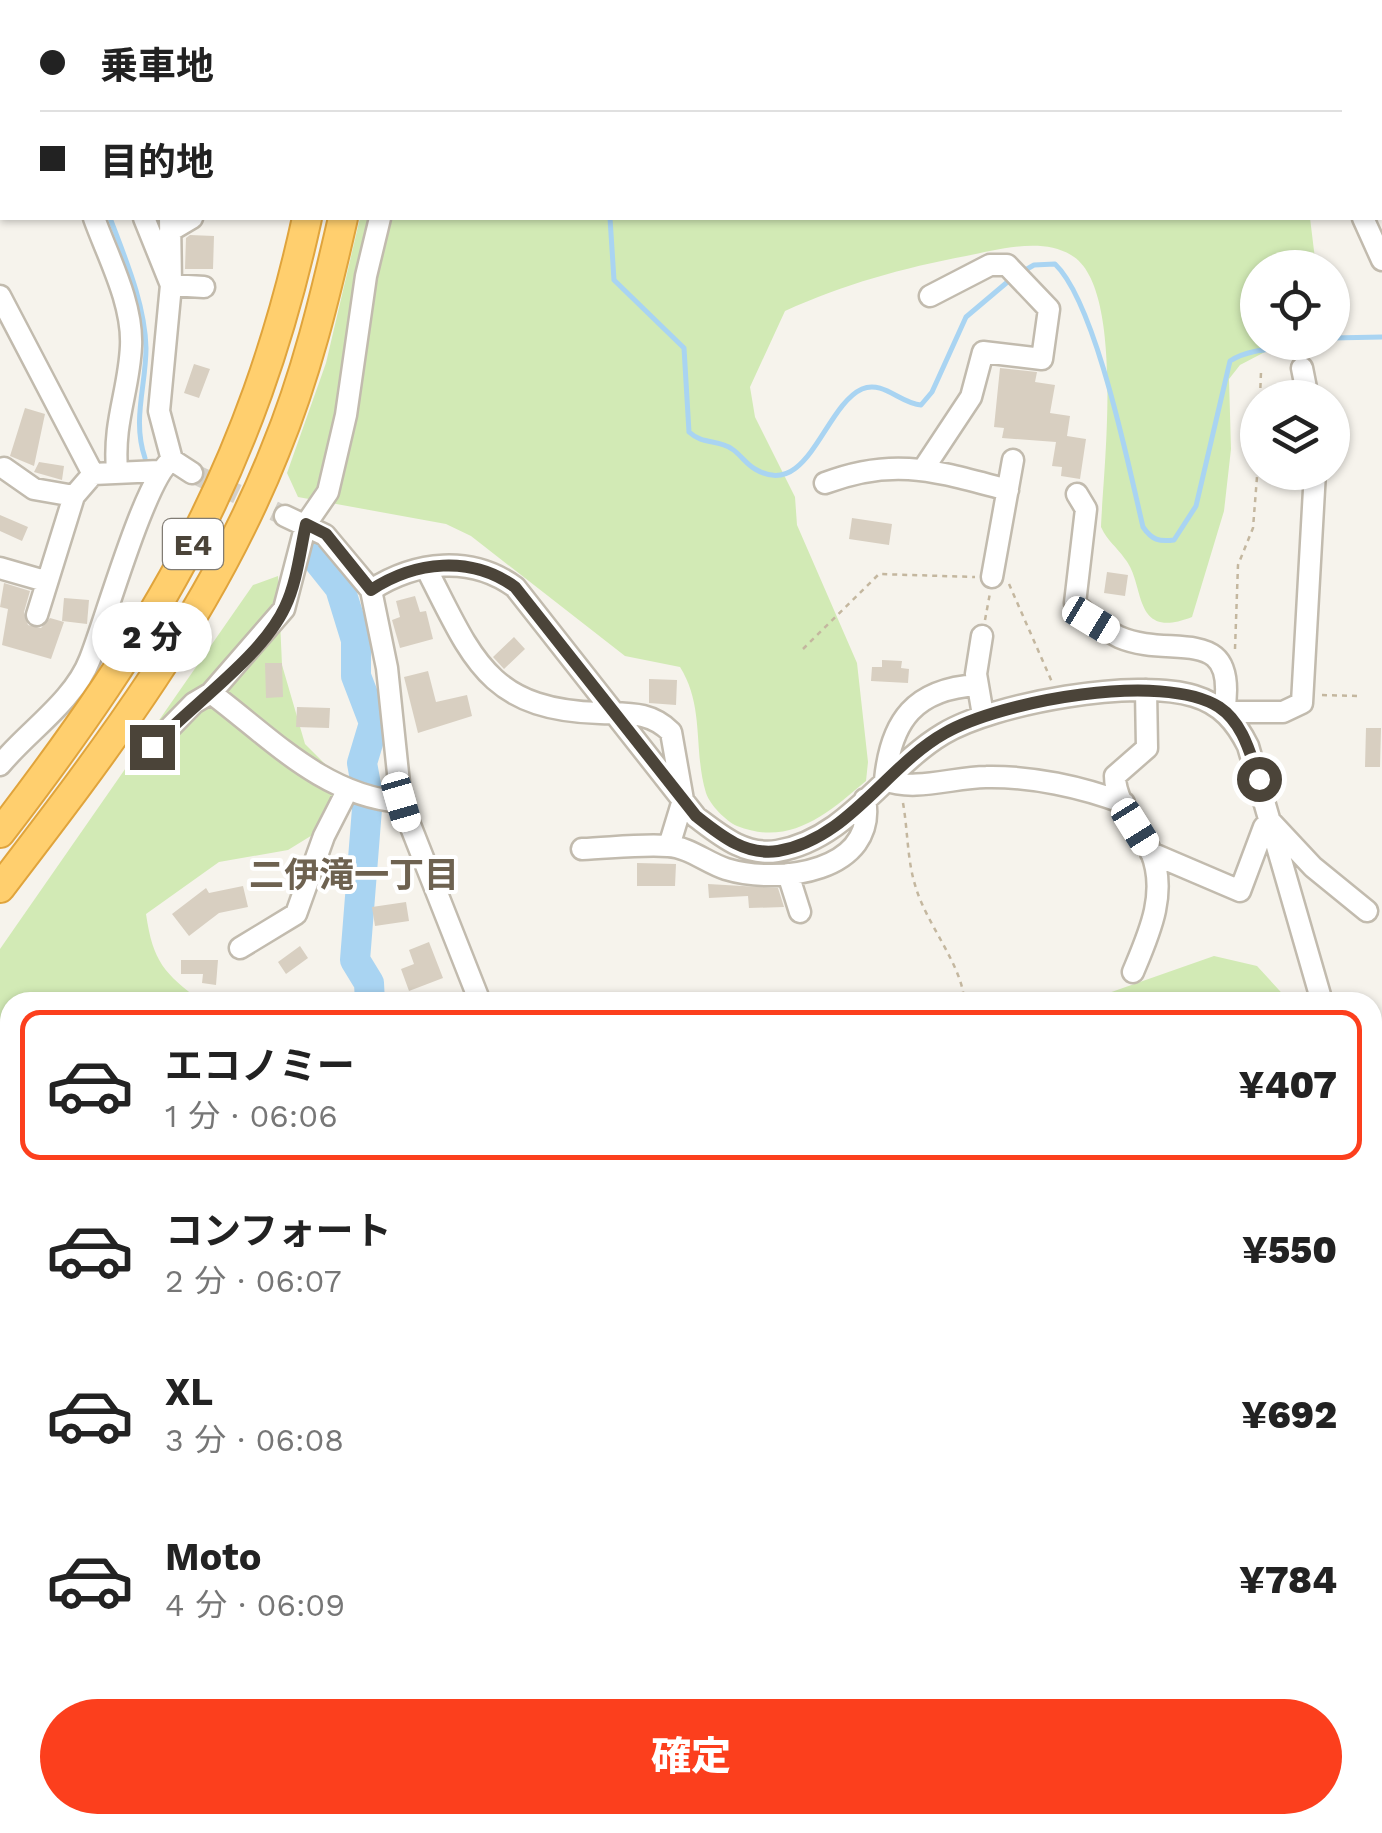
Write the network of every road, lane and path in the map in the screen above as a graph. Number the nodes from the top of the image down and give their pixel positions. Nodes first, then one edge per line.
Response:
1 (95, 220) edge
2 (145, 220) edge
3 (306, 220) edge
4 (341, 220) edge
5 (380, 220) edge
6 (1364, 220) edge
7 (170, 224) edge
8 (1382, 260) edge
9 (171, 285) junction
10 (204, 287) dead end
11 (0, 296) edge
12 (930, 296) dead end
13 (1302, 368) dead end
14 (1260, 372) dead end
15 (1260, 380) edge
16 (1304, 380) edge
17 (1013, 460) dead end
18 (165, 466) junction
19 (4, 468) dead end
20 (924, 468) junction
21 (117, 470) junction
22 (192, 472) tunnel mouth
23 (93, 474) junction
24 (825, 483) dead end
25 (1008, 490) junction
26 (1256, 490) edge
27 (1314, 490) edge
28 (1077, 494) dead end
29 (74, 496) junction
30 (285, 516) tunnel mouth
31 (306, 524) junction
32 (0, 568) edge
33 (426, 568) junction
34 (992, 577) junction
35 (45, 581) junction
36 (371, 590) junction
37 (37, 615) dead end
38 (982, 636) joint
39 (803, 650) dead end
40 (1229, 682) junction
41 (977, 685) junction
42 (1146, 690) junction
43 (211, 694) junction
44 (1359, 696) dead end
45 (1059, 700) junction
46 (1302, 703) junction
47 (1224, 712) junction
48 (615, 714) junction
49 (983, 715) junction
50 (152, 747) dead end
51 (0, 765) edge
52 (893, 783) junction
53 (347, 792) junction
54 (683, 800) junction
55 (865, 800) junction
56 (401, 802) junction
57 (1124, 803) junction
58 (1270, 821) junction
59 (0, 832) edge
60 (670, 846) junction
61 (582, 849) dead end
62 (1151, 853) junction
63 (788, 874) junction
64 (0, 888) edge
65 (1367, 911) dead end
66 (800, 912) dead end
67 (240, 948) dead end
68 (1133, 972) dead end
69 (476, 992) edge
70 (961, 992) edge
71 (1319, 992) edge

1 - 21 street
2 - 9 street
3 - 59 highway, E4
4 - 64 highway, E4
5 - 31 street
6 - 8 street
7 - 9 street
9 - 10 street
9 - 18 street
11 - 23 street
12 - 20 street
13 - 16 street
14 - 15 path
17 - 25 street
18 - 21 street
18 - 22 street
18 - 51 street
19 - 29 street
20 - 24 street
20 - 25 street
21 - 23 street
23 - 29 street
25 - 34 street
26 - 40 path
27 - 46 street
28 - 40 street
29 - 35 street
30 - 31 street
31 - 36 street
31 - 43 street
32 - 35 street
33 - 36 street
33 - 48 street
33 - 48 street
34 - 38 path
34 - 39 path
34 - 45 path
35 - 37 street
36 - 56 street
38 - 41 street
40 - 47 street
41 - 49 street
41 - 52 street
42 - 45 street
42 - 47 street
42 - 57 street
43 - 50 street
43 - 53 street
44 - 46 path
45 - 49 street
46 - 47 street
47 - 58 street
48 - 54 street
48 - 54 street
49 - 52 street
52 - 55 street
52 - 57 street
52 - 70 path
53 - 56 street
53 - 67 street
54 - 55 street
54 - 60 street
55 - 63 street
56 - 69 street
57 - 62 street
58 - 62 street
58 - 65 street
58 - 71 street
60 - 61 street
60 - 63 street
62 - 68 street
63 - 66 street

